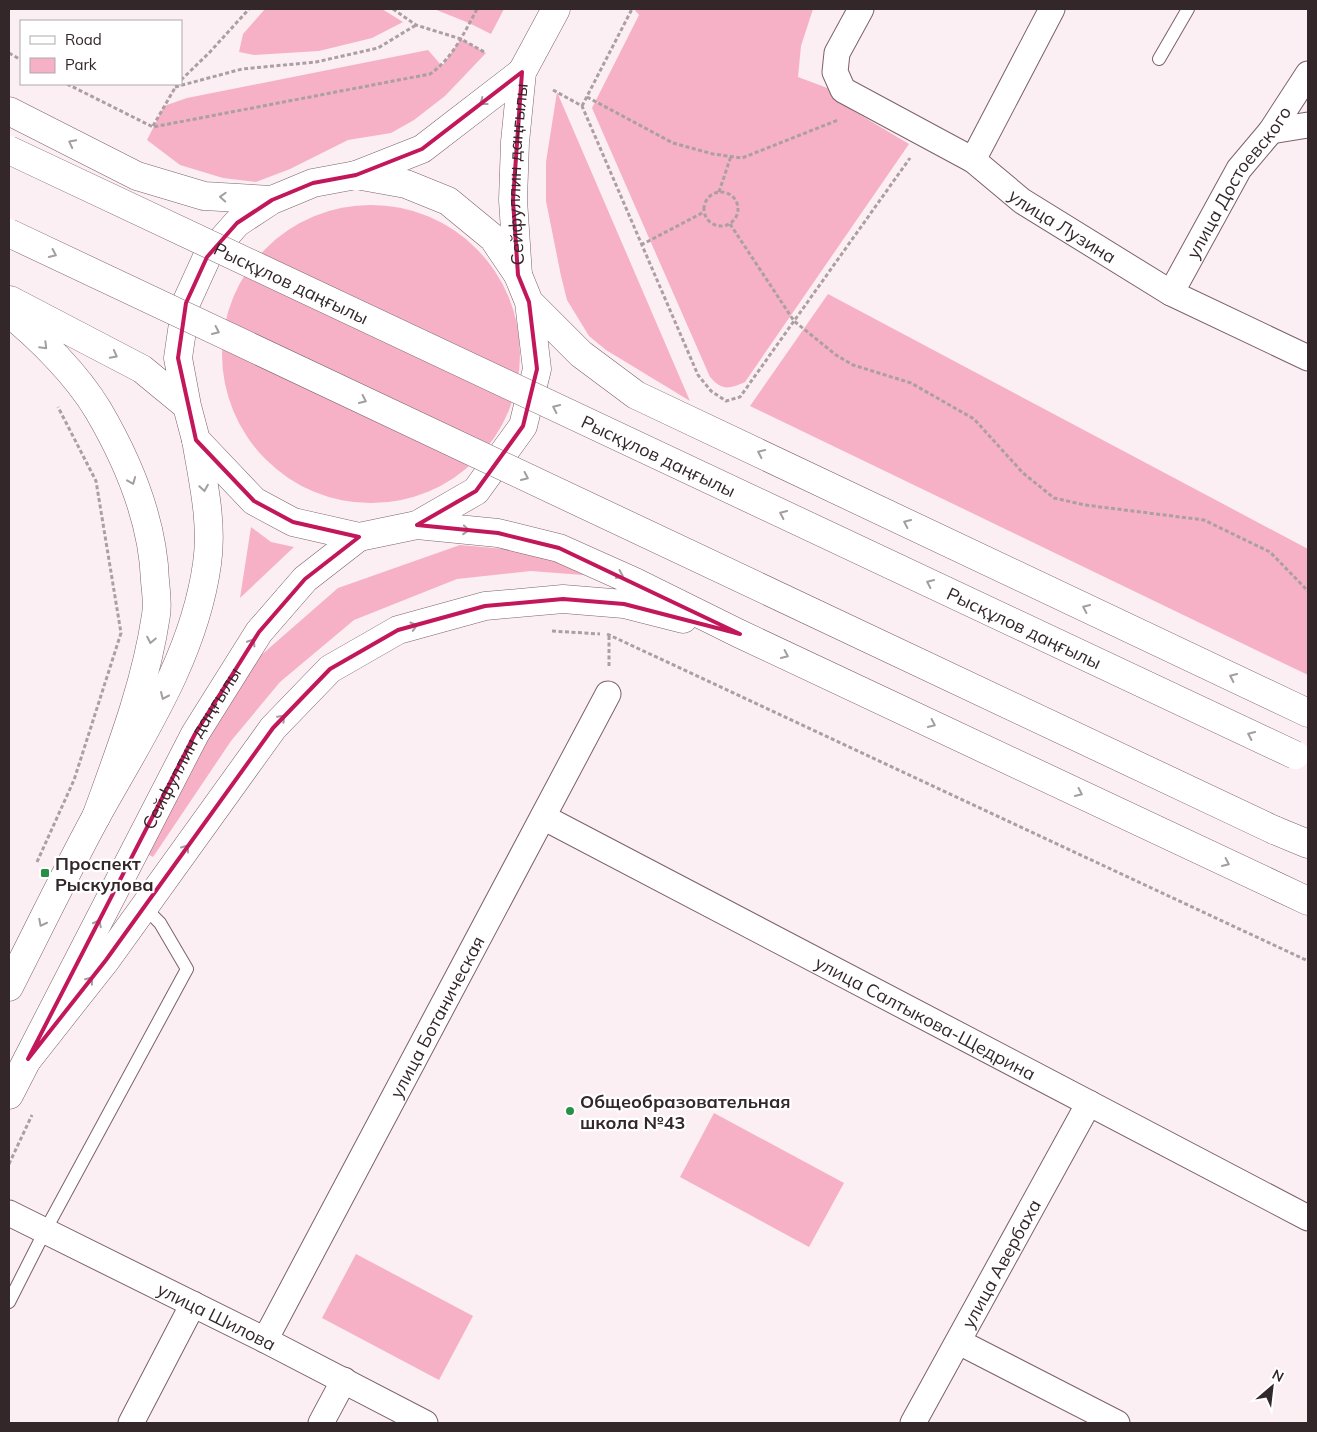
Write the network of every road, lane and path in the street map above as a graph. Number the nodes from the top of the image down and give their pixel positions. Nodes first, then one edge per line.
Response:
1 (249, 9) edge
2 (393, 9) edge
3 (477, 9) edge
4 (556, 9) edge
5 (632, 9) edge
6 (861, 9) edge
7 (1052, 9) edge
8 (1188, 9) edge
9 (416, 25) junction
10 (461, 39) junction
11 (9, 53) edge
12 (486, 53) dead end
13 (20, 59) edge
14 (1159, 59) dead end
15 (522, 72) junction
16 (1308, 74) edge
17 (182, 79) edge
18 (182, 84) edge
19 (69, 85) edge
20 (176, 85) edge
21 (553, 90) dead end
22 (587, 97) junction
23 (859, 99) junction
24 (582, 106) junction
25 (9, 111) edge
26 (1308, 125) edge
27 (153, 127) junction
28 (1271, 131) junction
29 (926, 135) junction
30 (9, 150) edge
31 (730, 156) junction
32 (973, 160) junction
33 (356, 175) junction
34 (719, 192) junction
35 (272, 200) junction
36 (704, 212) junction
37 (730, 224) junction
38 (9, 233) edge
39 (641, 245) junction
40 (518, 275) junction
41 (1171, 293) junction
42 (9, 299) edge
43 (529, 302) junction
44 (9, 313) edge
45 (794, 321) junction
46 (1308, 358) edge
47 (55, 401) dead end
48 (187, 406) junction
49 (196, 440) junction
50 (417, 525) junction
51 (359, 537) junction
52 (1308, 591) edge
53 (740, 634) junction
54 (608, 694) dead end
55 (1308, 713) edge
56 (1302, 758) edge
57 (543, 817) junction
58 (96, 818) junction
59 (1308, 844) edge
60 (33, 869) dead end
61 (1308, 902) edge
62 (144, 907) junction
63 (9, 987) edge
64 (28, 1059) junction
65 (9, 1095) edge
66 (1089, 1103) junction
67 (9, 1213) edge
68 (1308, 1218) edge
69 (45, 1231) junction
70 (9, 1302) edge
71 (193, 1304) junction
72 (265, 1340) junction
73 (959, 1342) junction
74 (344, 1380) junction
75 (130, 1423) edge
76 (320, 1423) edge
77 (425, 1423) edge
78 (913, 1423) edge
79 (1117, 1423) edge

1 - 17 path
2 - 9 path
3 - 10 path
4 - 15 main road, Сейфуллин даңғылы
5 - 22 path
6 - 23 street, улица Лузина
7 - 32 street
8 - 14 lane
9 - 10 path
9 - 18 path
10 - 12 path
10 - 27 path
11 - 13 path
15 -> 33 main road, Сейфуллин даңғылы
15 - 40 main road, Сейфуллин даңғылы
16 - 28 street, улица Достоевского
19 - 27 path
20 - 27 path
21 - 24 path
22 - 24 path
22 - 31 path
23 - 29 street, улица Лузина
23 - 31 path
24 - 39 path
35 -> 25 main road
26 - 28 street
28 - 41 street, улица Достоевского
29 - 32 street, улица Лузина
29 - 45 path
56 -> 30 main road, Рысқұлов даңғылы, bridge
31 - 34 path
32 - 41 street, улица Лузина
33 - 35 main road
33 - 40 main road
34 - 36 path
34 - 37 path
35 - 48 main road
36 - 37 path
36 - 39 path
37 - 45 path
38 -> 59 main road, bridge
39 - 45 path
40 - 43 main road
41 - 46 street, улица Лузина
42 -> 48 main road
43 - 50 main road
55 -> 43 main road
44 -> 58 main road
45 - 52 path
47 - 60 path
48 - 49 main road
49 - 51 main road
49 -> 58 main road
50 - 51 main road
50 -> 53 main road
64 -> 51 main road, Сейфуллин даңғылы
53 -> 61 main road
62 -> 53 main road
54 - 57 street, улица Ботаническая
57 - 66 street, улица Салтыкова-Щедрина
57 - 72 street, улица Ботаническая
58 -> 63 main road
64 -> 62 main road
62 - 69 lane
64 - 65 main road, Сейфуллин даңғылы
66 - 68 street, улица Салтыкова-Щедрина
66 - 73 street, улица Авербаха
67 - 69 street, улица Шилова
69 - 70 lane
69 - 71 street, улица Шилова
71 - 72 street, улица Шилова
71 - 75 street
72 - 74 street, улица Шилова
73 - 78 street, улица Авербаха
73 - 79 street
74 - 76 street
74 - 77 street, улица Шилова

